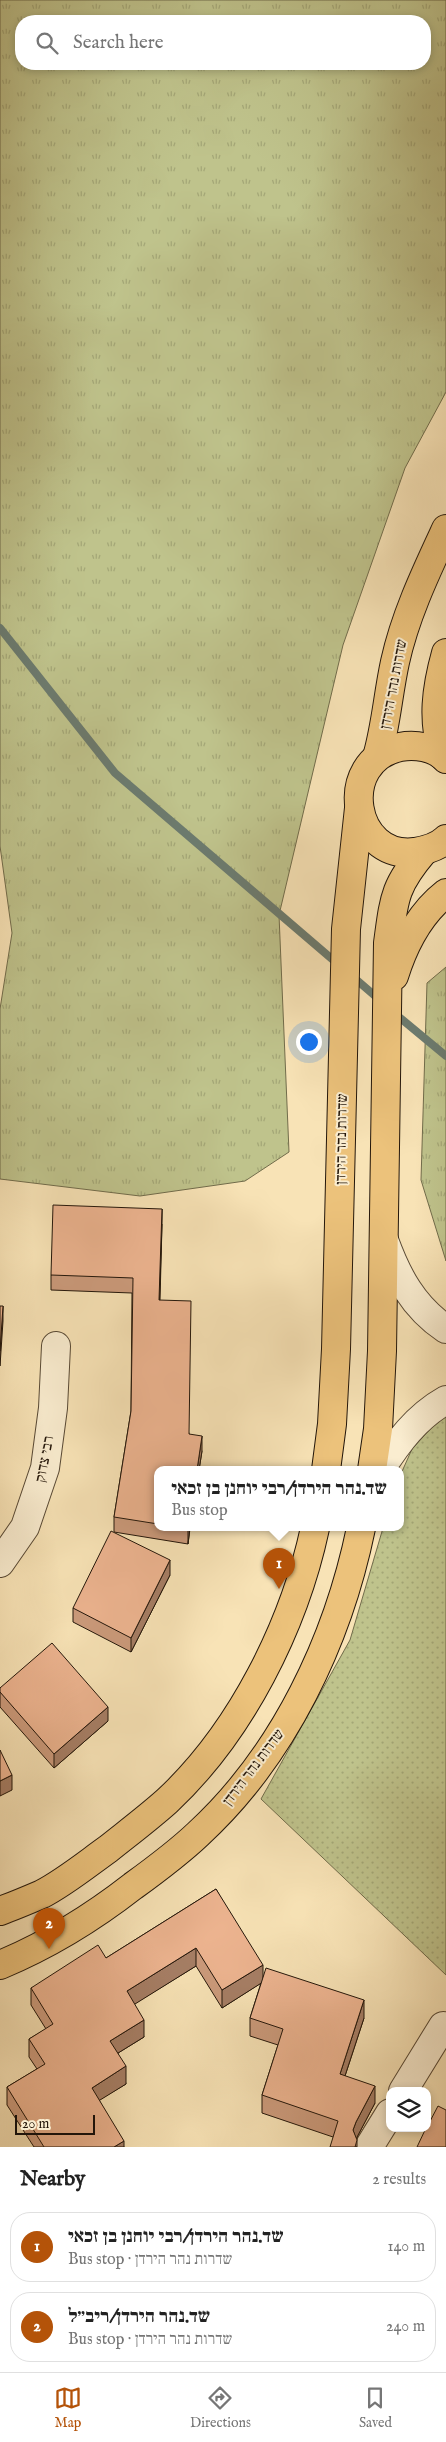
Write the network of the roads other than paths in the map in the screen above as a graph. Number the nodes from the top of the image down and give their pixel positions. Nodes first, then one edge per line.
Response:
1 (446, 529) edge
2 (446, 653) edge
3 (377, 757) junction
4 (445, 757) edge
5 (359, 808) junction
6 (440, 844) edge
7 (446, 893) edge
8 (386, 1004) junction
9 (383, 1239) junction
10 (446, 1329) edge
11 (56, 1346) dead end
12 (446, 1400) edge
13 (327, 1466) edge
14 (373, 1466) edge
15 (383, 1466) edge
16 (314, 1531) edge
17 (360, 1531) edge
18 (0, 1563) edge
19 (0, 1912) edge
20 (0, 1965) edge
21 (442, 2026) dead end
22 (405, 2087) edge
23 (386, 2119) edge
24 (369, 2147) edge

1 - 3 main road, שדרות נהר הירדן
2 - 4 main road
3 - 4 main road
3 - 5 main road, שדרות נהר הירדן
5 - 6 main road
5 - 13 main road, שדרות נהר הירדן
6 - 8 main road
7 - 8 main road
8 - 9 main road
9 - 10 street
9 - 14 main road
11 - 18 street, רבי צדוק
12 - 15 street
16 - 19 main road
17 - 20 main road, שדרות נהר הירדן
21 - 22 street
23 - 24 street

